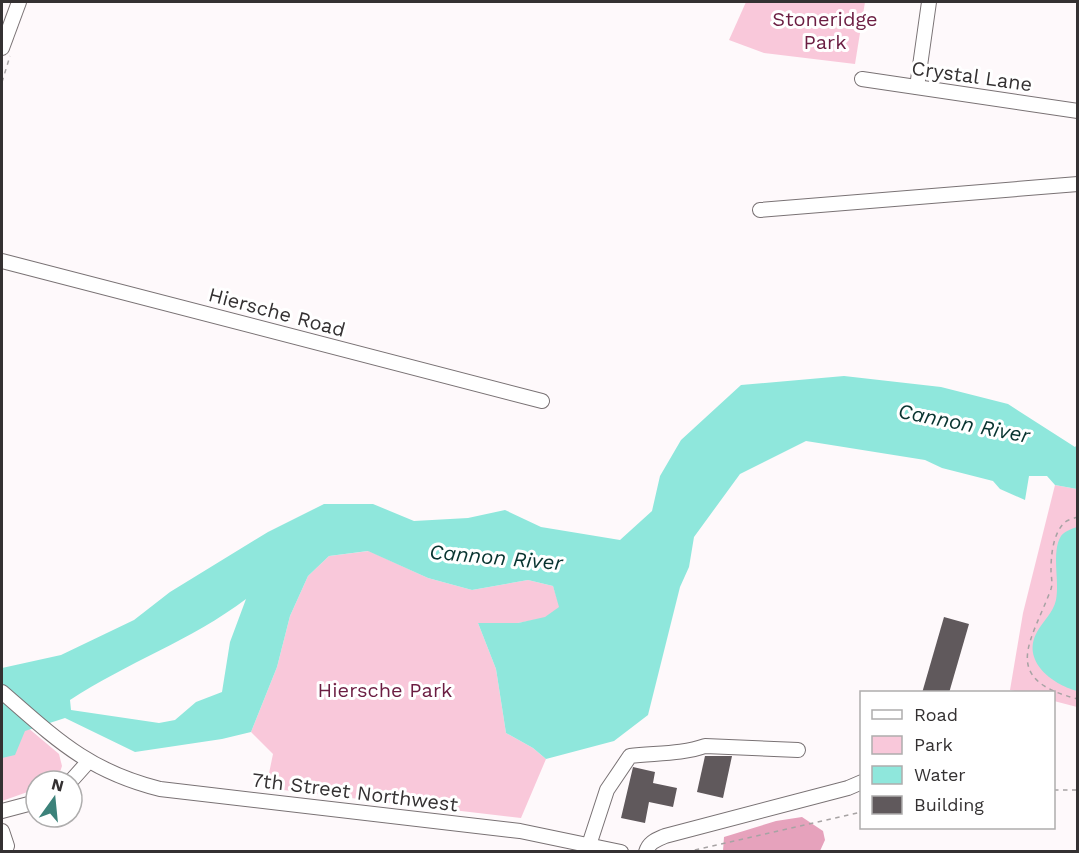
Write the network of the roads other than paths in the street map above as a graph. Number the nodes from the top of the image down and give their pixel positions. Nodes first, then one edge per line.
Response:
1 (19, 2) edge
2 (929, 2) edge
3 (2, 48) edge
4 (862, 79) dead end
5 (917, 87) junction
6 (1077, 111) edge
7 (1077, 184) edge
8 (759, 210) dead end
9 (2, 261) edge
10 (542, 401) dead end
11 (2, 692) edge
12 (798, 750) dead end
13 (88, 762) junction
14 (82, 769) edge
15 (860, 782) edge
16 (24, 805) edge
17 (2, 811) edge
18 (2, 831) edge
19 (589, 844) junction
20 (3, 852) edge
21 (621, 852) edge
22 (646, 852) edge

1 - 3 street
2 - 5 street
4 - 5 street, Crystal Lane
5 - 6 street, Crystal Lane
7 - 8 street
9 - 10 street, Hiersche Road
11 - 13 street, 7th Street Northwest
12 - 19 street
13 - 14 street
13 - 19 street, 7th Street Northwest
15 - 22 street
16 - 17 street
18 - 20 street
19 - 21 street, 7th Street Northwest

